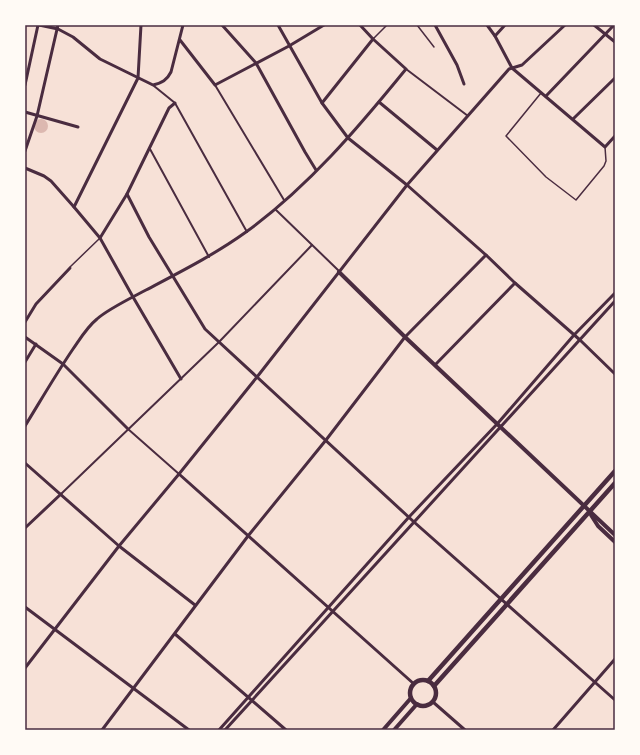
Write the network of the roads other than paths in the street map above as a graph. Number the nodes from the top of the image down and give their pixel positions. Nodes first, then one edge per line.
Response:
1 (39, 25) edge
2 (142, 25) edge
3 (183, 25) edge
4 (222, 25) edge
5 (278, 25) edge
6 (324, 25) edge
7 (360, 25) edge
8 (387, 25) edge
9 (417, 25) edge
10 (435, 25) edge
11 (487, 25) edge
12 (505, 25) edge
13 (565, 25) edge
14 (594, 25) edge
15 (614, 25) edge
16 (58, 27) edge
17 (605, 34) junction
18 (495, 36) junction
19 (373, 39) junction
20 (180, 40) junction
21 (615, 42) edge
22 (289, 46) junction
23 (434, 47) dead end
24 (256, 63) junction
25 (512, 68) junction
26 (406, 69) junction
27 (138, 78) junction
28 (615, 78) edge
29 (464, 84) dead end
30 (153, 85) junction
31 (216, 85) junction
32 (25, 86) edge
33 (541, 92) junction
34 (546, 96) junction
35 (379, 102) junction
36 (175, 103) junction
37 (322, 103) junction
38 (25, 112) edge
39 (37, 116) junction
40 (468, 116) junction
41 (573, 119) junction
42 (78, 128) dead end
43 (615, 136) edge
44 (348, 138) junction
45 (605, 147) junction
46 (149, 148) junction
47 (437, 150) junction
48 (25, 151) edge
49 (25, 168) edge
50 (316, 170) junction
51 (407, 185) junction
52 (127, 194) junction
53 (285, 202) junction
54 (74, 207) junction
55 (275, 209) junction
56 (247, 232) junction
57 (100, 238) junction
58 (312, 245) junction
59 (486, 255) junction
60 (209, 257) junction
61 (70, 268) joint
62 (339, 272) junction
63 (172, 276) junction
64 (515, 282) junction
65 (615, 293) edge
66 (132, 297) junction
67 (615, 301) edge
68 (25, 322) edge
69 (574, 335) junction
70 (25, 337) edge
71 (406, 337) junction
72 (580, 340) junction
73 (219, 342) junction
74 (36, 344) junction
75 (25, 362) edge
76 (63, 364) junction
77 (435, 365) junction
78 (615, 374) edge
79 (257, 377) junction
80 (181, 379) junction
81 (499, 425) junction
82 (25, 426) edge
83 (128, 429) junction
84 (326, 440) junction
85 (25, 463) edge
86 (615, 471) edge
87 (179, 474) junction
88 (615, 483) edge
89 (61, 494) junction
90 (584, 506) junction
91 (589, 511) junction
92 (409, 517) junction
93 (414, 522) junction
94 (25, 528) edge
95 (615, 535) edge
96 (248, 536) junction
97 (615, 542) edge
98 (119, 546) junction
99 (502, 598) junction
100 (507, 603) junction
101 (195, 605) junction
102 (25, 607) edge
103 (328, 608) junction
104 (332, 611) junction
105 (55, 630) junction
106 (175, 634) junction
107 (615, 659) edge
108 (25, 668) edge
109 (428, 681) junction
110 (594, 682) junction
111 (414, 684) junction
112 (434, 686) junction
113 (133, 689) junction
114 (248, 697) junction
115 (411, 698) junction
116 (251, 700) junction
117 (615, 700) edge
118 (433, 702) junction
119 (417, 704) junction
120 (102, 730) edge
121 (189, 730) edge
122 (219, 730) edge
123 (225, 730) edge
124 (286, 730) edge
125 (383, 730) edge
126 (394, 730) edge
127 (465, 730) edge
128 (553, 730) edge

1 - 16 street
1 - 32 street
2 - 27 street
3 - 20 street
4 - 24 street
5 - 22 street
6 - 22 street
7 - 19 street
8 - 19 lane
9 - 23 lane
10 - 29 street
11 - 18 street
12 - 18 street
13 - 25 street
14 - 17 street
15 - 17 street
16 - 27 street
16 - 39 street
17 - 21 street
17 - 34 street
18 - 25 street
19 - 26 street
19 - 37 street
20 - 30 street
20 - 31 street
22 - 24 street
22 - 37 street
24 - 31 street
24 - 50 street
25 - 33 street
25 - 40 street
26 - 35 street
26 - 40 street
27 - 30 street
27 - 54 street
28 - 41 street
30 - 36 street
31 - 53 street
33 - 34 street
33 - 45 lane
34 - 41 street
35 - 44 street
35 - 47 street
36 - 46 street
36 - 56 street
37 - 44 street
38 - 39 street
39 - 42 street
39 - 48 street
40 - 47 street
41 - 45 street
43 - 45 street
44 - 50 street
44 - 51 street
46 - 52 street
46 - 60 street
47 - 51 street
49 - 54 street
50 - 53 street
51 - 59 street
51 - 62 street
52 - 57 street
52 - 63 street
53 - 55 street
54 - 57 street
55 - 56 street
55 - 58 street
56 - 60 street
57 - 61 lane
57 - 66 street
58 - 62 street
58 - 73 street
59 - 64 street
59 - 71 street
60 - 63 street
61 - 68 street
62 - 71 main road
62 - 79 street
63 - 66 street
63 - 73 street
64 - 69 street
64 - 77 street
65 - 69 street
66 - 76 street
66 - 80 street
67 - 72 street
69 - 72 street
69 - 81 street
70 - 74 street
71 - 77 main road
71 - 84 street
72 - 78 street
72 - 81 street
73 - 79 street
73 - 80 street
74 - 75 street
74 - 76 street
76 - 82 street
76 - 83 street
77 - 81 main road
79 - 84 street
79 - 87 street
80 - 83 street
81 - 90 main road
81 - 92 street
81 - 93 street
83 - 87 street
83 - 89 street
84 - 92 street
84 - 96 street
85 - 89 street
86 - 90 main road
87 - 96 street
87 - 98 street
88 - 91 main road
89 - 94 street
89 - 98 street
90 - 91 main road
90 - 99 main road
91 - 95 main road
91 - 97 main road
91 - 100 main road
92 - 93 street
92 - 103 street
93 - 99 street
93 - 104 street
96 - 101 street
96 - 103 street
98 - 101 street
98 - 105 street
99 - 100 street
99 - 109 main road
100 - 110 street
100 - 112 main road
101 - 106 street
102 - 105 street
103 - 104 street
103 - 114 street
104 - 111 street
104 - 116 street
105 - 108 street
105 - 113 street
106 - 113 street
106 - 114 street
107 - 110 street
109 - 111 main road
109 - 112 main road
110 - 117 street
110 - 128 street
111 - 115 main road
112 - 118 main road
113 - 120 street
113 - 121 street
114 - 116 street
114 - 122 street
115 - 119 main road
115 - 125 main road
116 - 123 street
116 - 124 street
118 - 119 main road
118 - 127 street
119 - 126 main road

